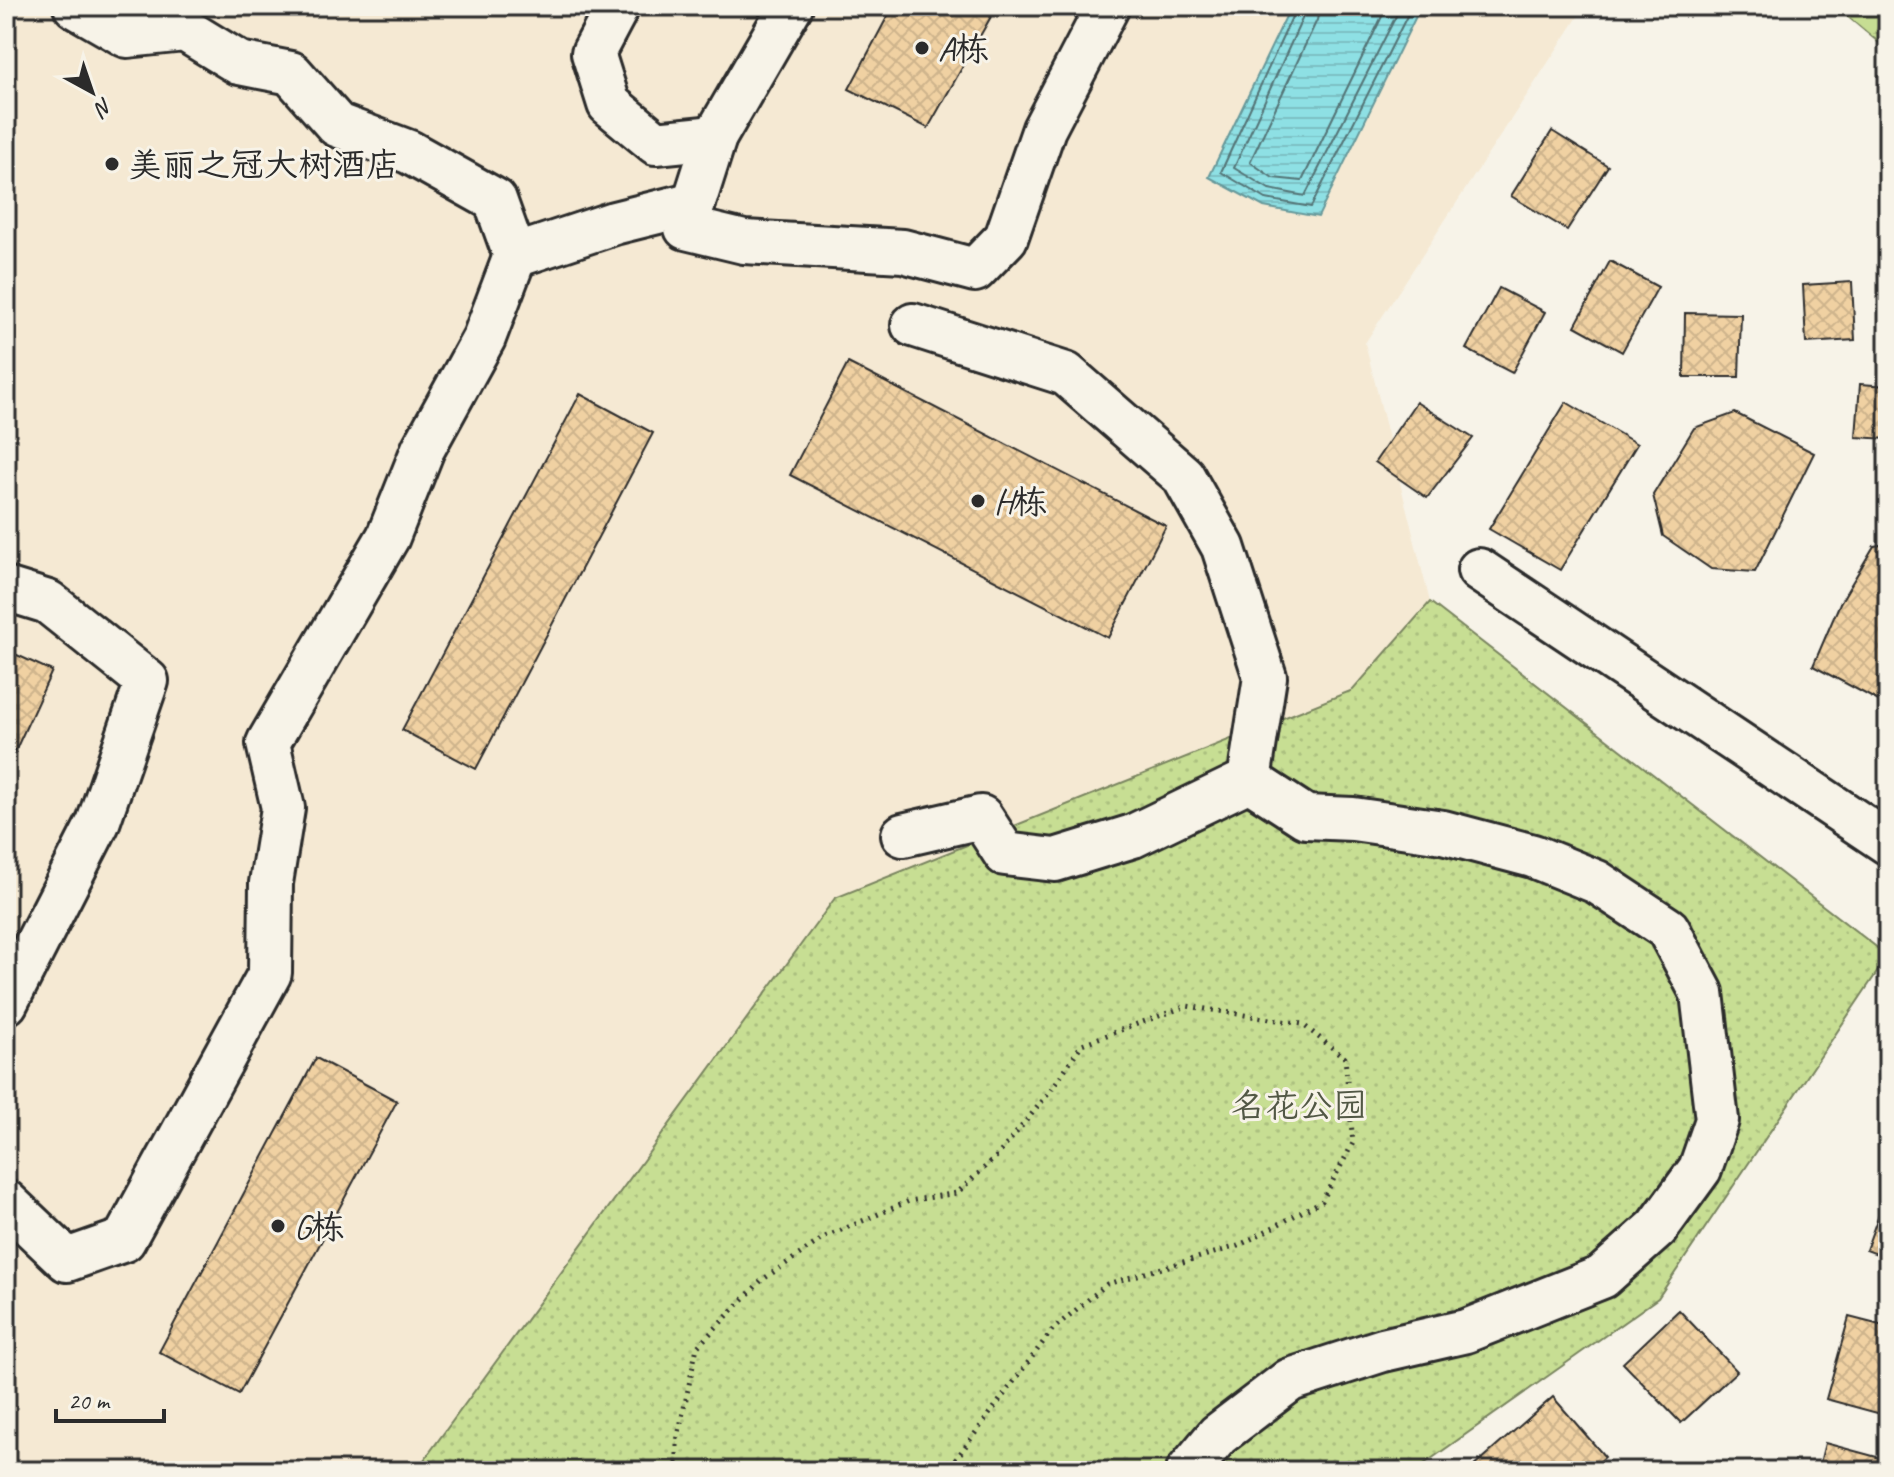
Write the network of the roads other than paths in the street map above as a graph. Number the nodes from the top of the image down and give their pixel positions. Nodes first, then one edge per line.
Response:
1 (75, 6) edge
2 (618, 6) edge
3 (791, 6) edge
4 (1108, 6) edge
5 (715, 137) junction
6 (694, 203) junction
7 (515, 256) junction
8 (913, 325) dead end
9 (1479, 570) dead end
10 (6, 589) edge
11 (1249, 780) junction
12 (903, 835) dead end
13 (1888, 843) edge
14 (6, 1003) edge
15 (6, 1202) edge
16 (1188, 1471) edge

1 - 7 street
2 - 5 street
3 - 5 street
4 - 6 street
5 - 6 street
6 - 7 street
7 - 15 street
8 - 11 street
9 - 13 street
10 - 14 street
11 - 12 street
11 - 16 street

